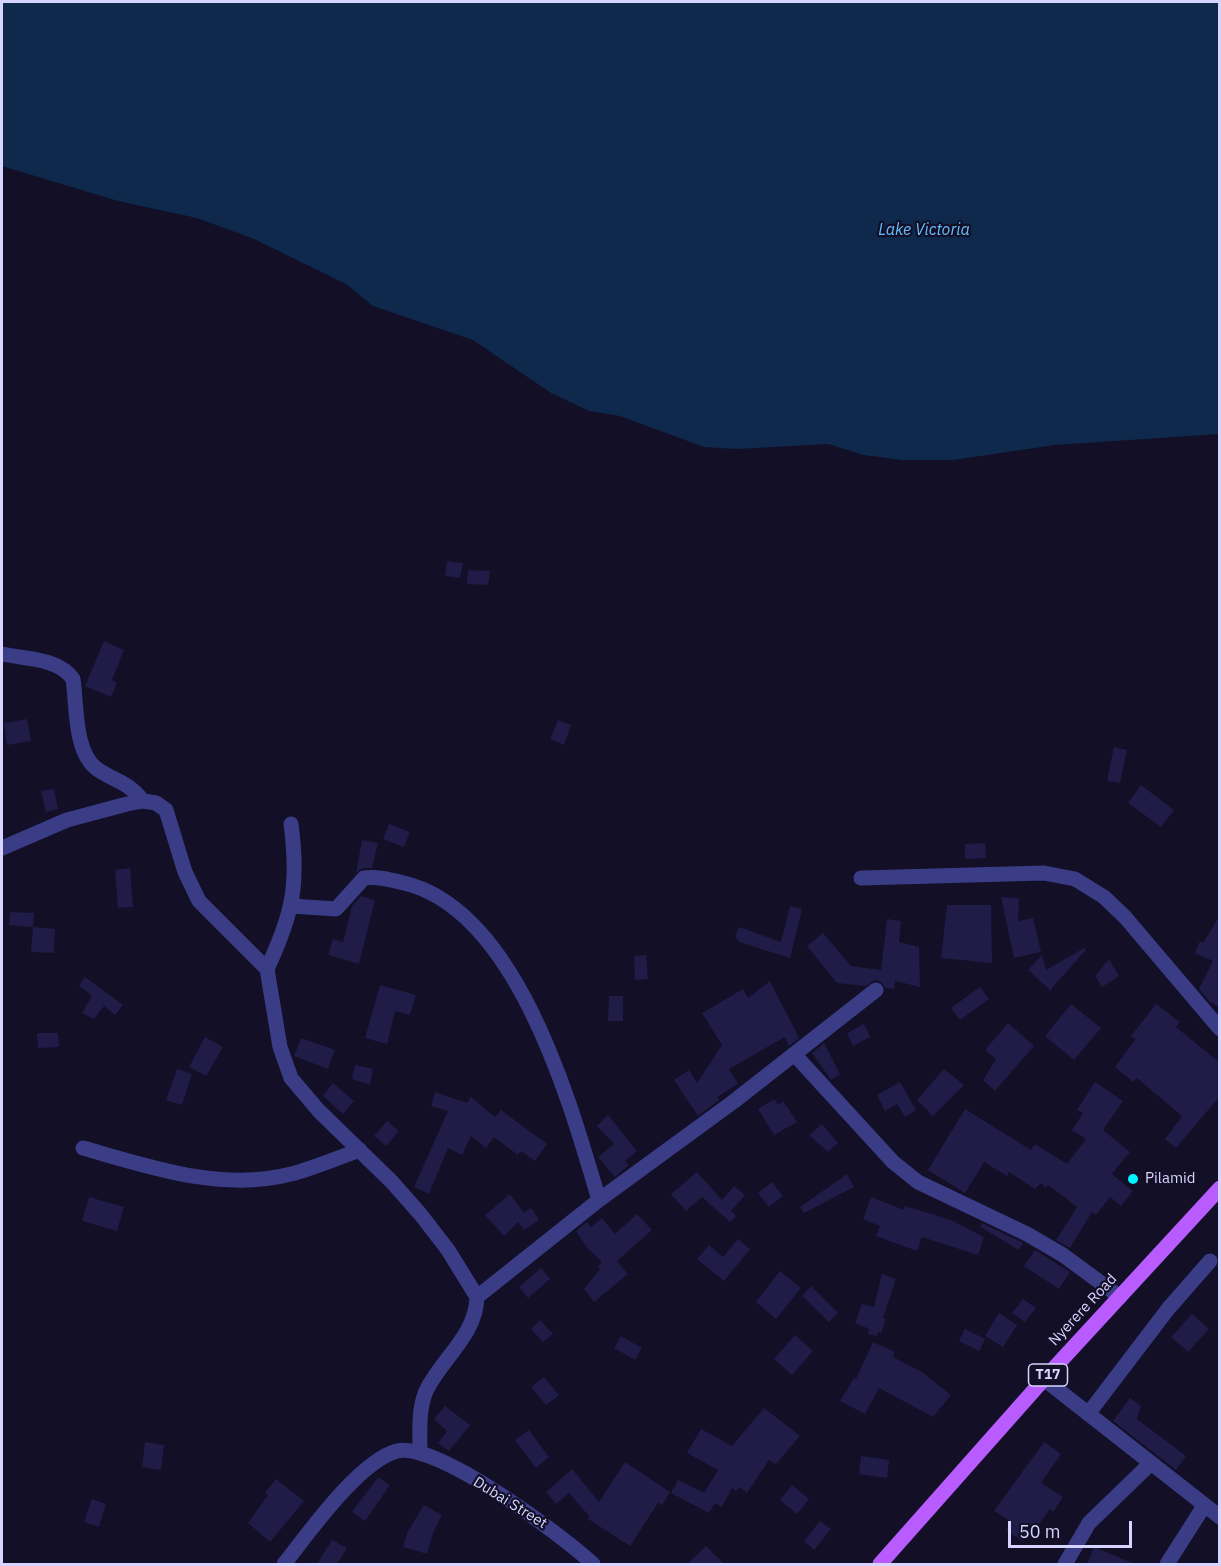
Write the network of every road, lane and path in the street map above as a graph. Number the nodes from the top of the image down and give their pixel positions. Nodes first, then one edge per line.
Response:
1 (2, 654) edge
2 (143, 801) junction
3 (291, 824) dead end
4 (2, 848) edge
5 (861, 878) dead end
6 (292, 906) junction
7 (267, 969) junction
8 (876, 990) dead end
9 (1220, 1029) edge
10 (794, 1054) junction
11 (83, 1148) dead end
12 (360, 1150) junction
13 (1220, 1188) edge
14 (599, 1200) junction
15 (1210, 1261) dead end
16 (1120, 1297) junction
17 (477, 1298) junction
18 (1044, 1379) junction
19 (1088, 1414) junction
20 (420, 1452) junction
21 (1150, 1464) junction
22 (1204, 1506) junction
23 (1220, 1517) edge
24 (576, 1559) edge
25 (284, 1564) edge
26 (592, 1564) edge
27 (880, 1564) edge
28 (1065, 1564) edge
29 (1167, 1564) edge

1 - 2 street
2 - 4 street
2 - 7 street
3 - 6 street
5 - 9 street
6 - 7 street
6 - 14 street
7 - 12 street
8 - 10 street
10 - 14 street
10 - 16 street
11 - 12 street
12 - 17 street
13 - 16 main road, Nyerere Road / T17
14 - 17 street
15 - 19 street
16 - 18 main road, Nyerere Road / T17
17 - 20 street
18 - 19 street
18 - 27 main road, Nyerere Road / T17
19 - 21 street
20 - 24 street, Dubai Street
20 - 25 street
21 - 22 street
21 - 28 street
22 - 23 street
22 - 29 street
24 - 26 street, Dubai Street

